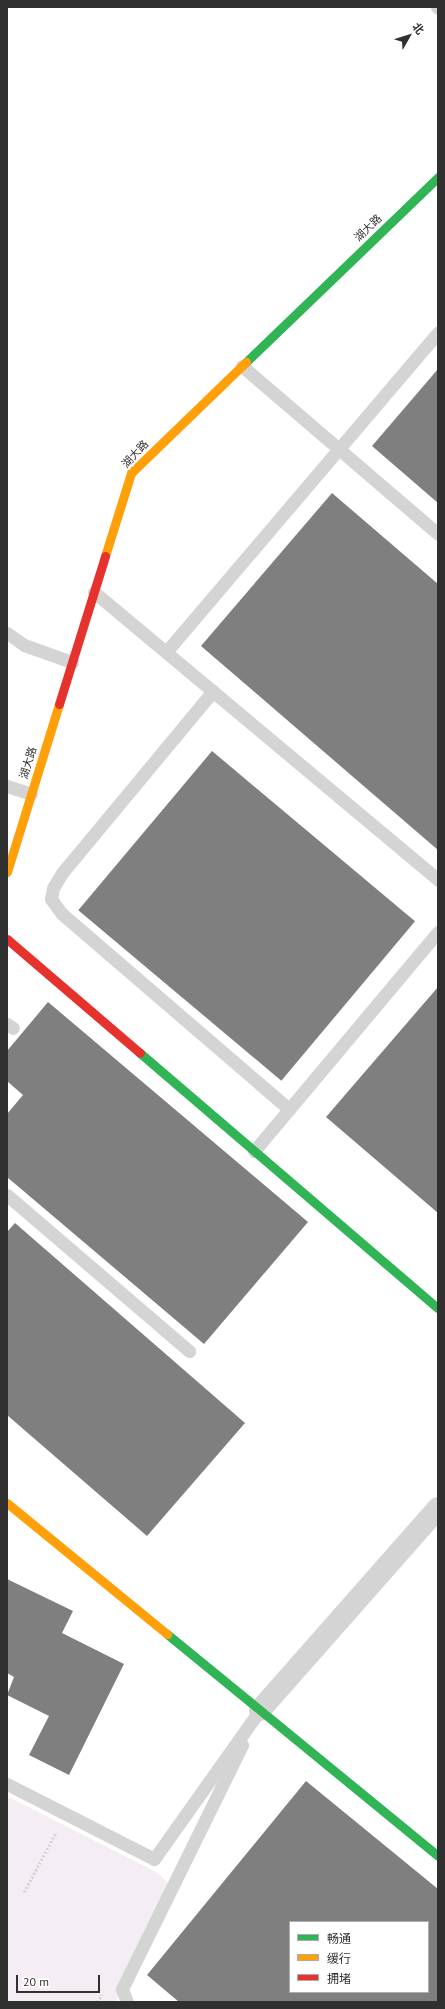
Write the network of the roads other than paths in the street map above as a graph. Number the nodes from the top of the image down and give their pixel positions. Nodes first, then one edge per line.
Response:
1 (438, 176) edge
2 (438, 332) edge
3 (242, 366) junction
4 (339, 449) junction
5 (438, 534) edge
6 (94, 592) junction
7 (7, 633) edge
8 (166, 652) junction
9 (72, 662) junction
10 (213, 691) junction
11 (7, 786) edge
12 (31, 794) junction
13 (7, 872) edge
14 (438, 880) edge
15 (438, 932) edge
16 (7, 939) edge
17 (289, 1109) junction
18 (254, 1151) junction
19 (7, 1195) edge
20 (438, 1308) edge
21 (189, 1351) dead end
22 (7, 1503) edge
23 (438, 1508) edge
24 (260, 1710) junction
25 (7, 1784) edge
26 (438, 1856) edge
27 (127, 2002) edge

1 - 3 street, 湖大路
2 - 4 lane
3 - 4 lane
3 - 6 street, 湖大路
4 - 5 lane
4 - 8 lane
6 - 8 lane
6 - 9 street, 湖大路
7 - 9 lane
8 - 10 lane
9 - 12 street, 湖大路
10 - 14 lane
10 - 17 lane
11 - 12 lane
12 - 13 street, 湖大路
15 - 17 lane
16 - 18 street
17 - 18 lane
18 - 20 street
19 - 21 lane
22 - 24 street
23 - 24 street
24 - 25 lane
24 - 26 street
24 - 27 lane

